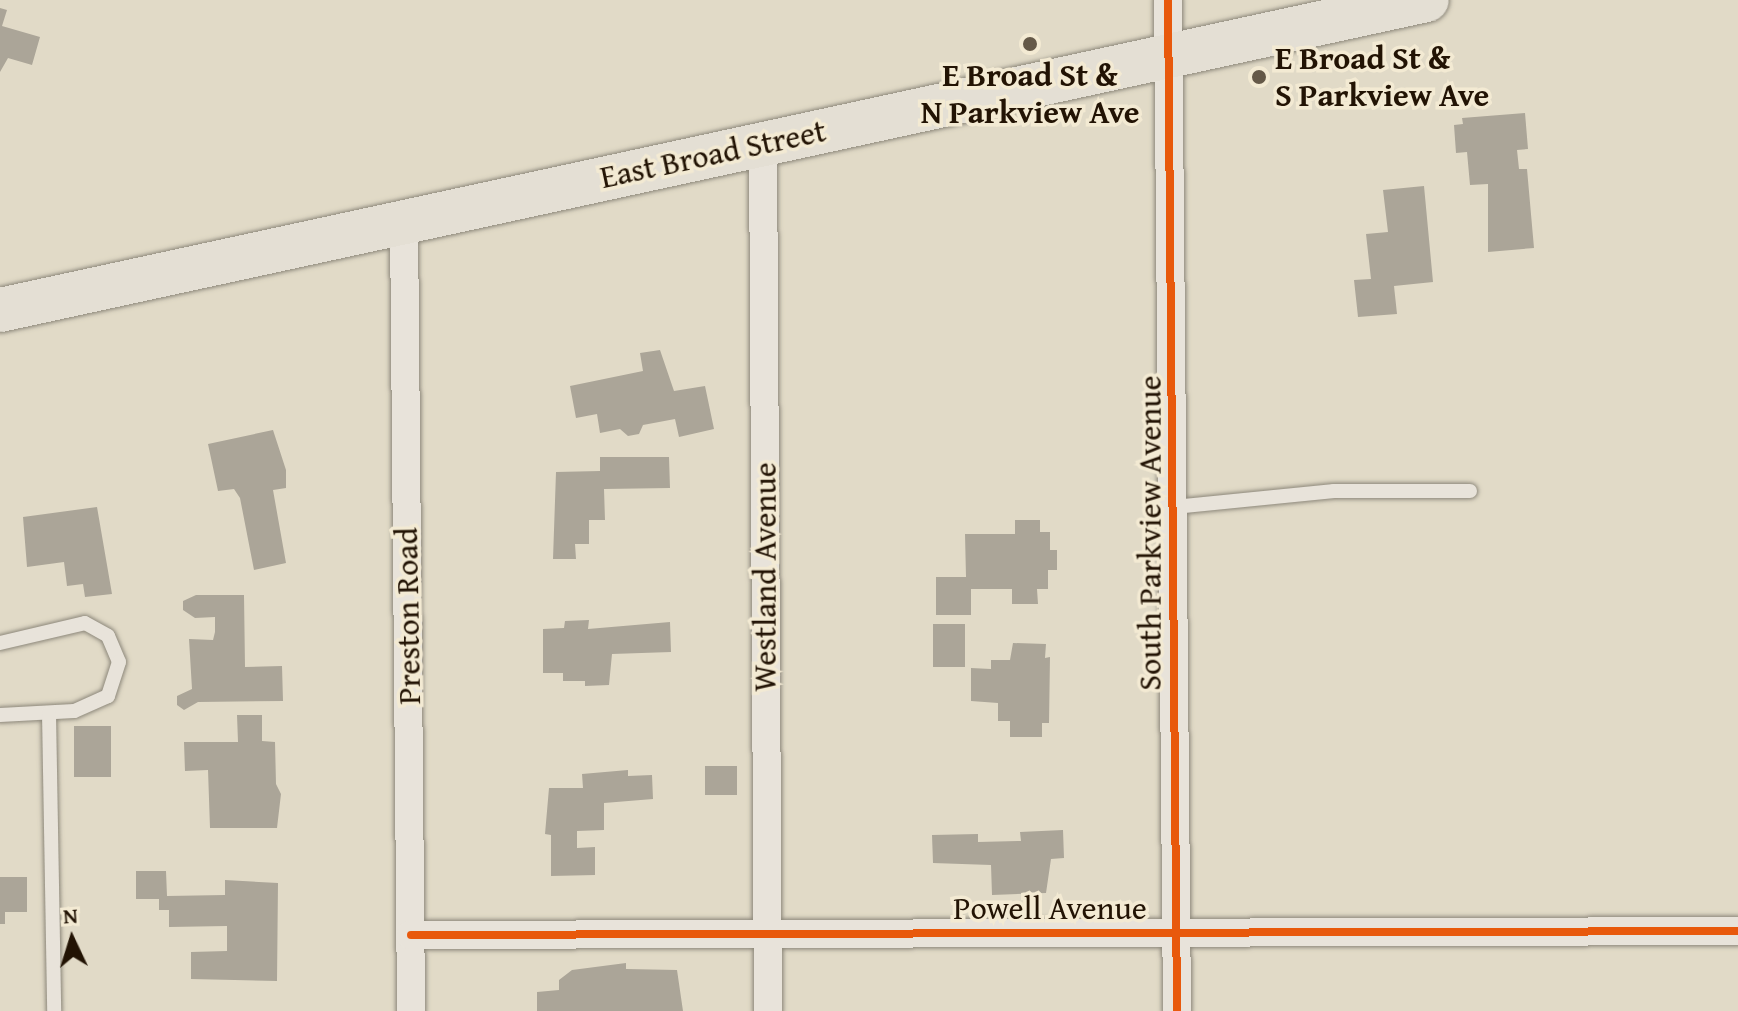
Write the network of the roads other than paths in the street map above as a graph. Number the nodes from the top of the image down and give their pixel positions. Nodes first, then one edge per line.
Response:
1 (1168, 0) edge
2 (1427, 0) edge
3 (1170, 55) junction
4 (763, 143) junction
5 (404, 221) junction
6 (0, 310) edge
7 (1470, 491) dead end
8 (1174, 507) junction
9 (0, 643) edge
10 (49, 713) junction
11 (0, 715) edge
12 (767, 931) junction
13 (1738, 931) edge
14 (1177, 932) junction
15 (411, 935) junction
16 (54, 1011) edge
17 (411, 1011) edge
18 (768, 1011) edge
19 (1177, 1011) edge

1 - 3 street, South Parkview Avenue
2 - 3 main road, East Broad Street
3 - 4 main road, East Broad Street
3 - 8 street, South Parkview Avenue
4 - 5 main road, East Broad Street
4 - 12 street, Westland Avenue
5 - 6 main road, East Broad Street
5 - 15 street, Preston Road
7 - 8 lane
8 - 14 street, South Parkview Avenue
9 - 10 lane
10 - 11 lane
10 - 16 lane
12 - 14 street, Powell Avenue
12 - 15 street, Powell Avenue
12 - 18 street, Westland Avenue
13 - 14 street, Powell Avenue
14 - 19 street, South Parkview Avenue
15 - 17 street, Preston Road

